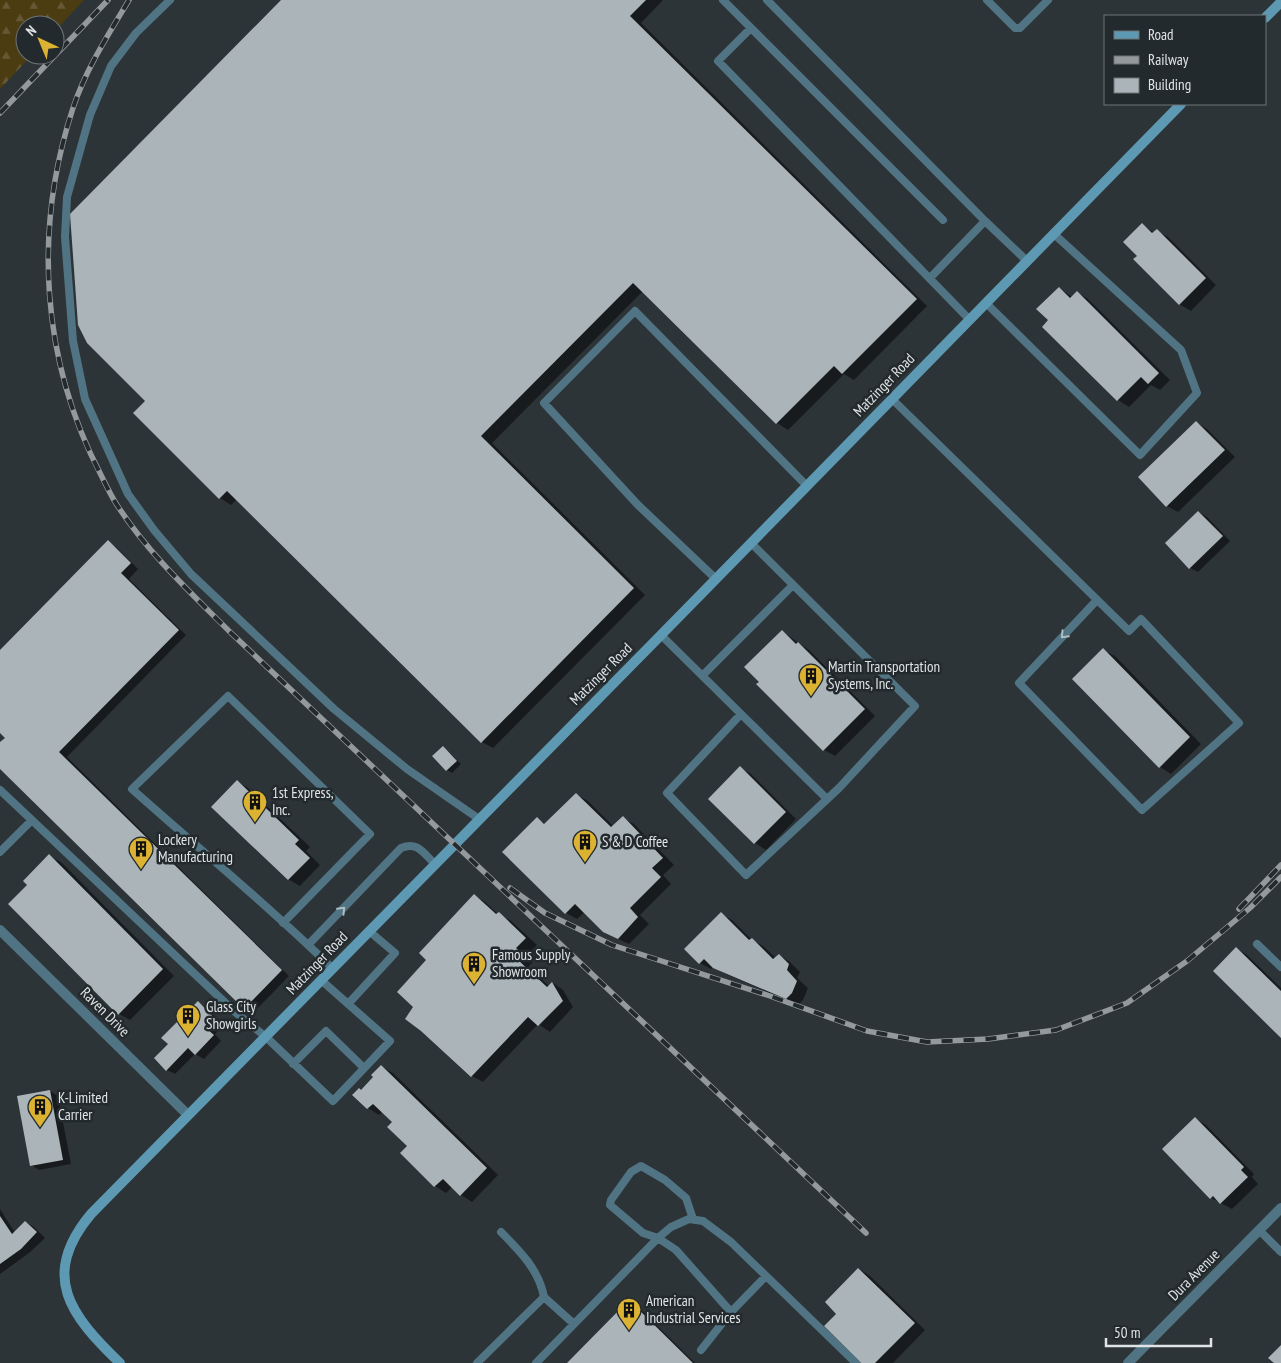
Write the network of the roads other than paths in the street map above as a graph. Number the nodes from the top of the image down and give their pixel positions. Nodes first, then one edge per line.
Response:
1 (170, 0) edge
2 (723, 0) edge
3 (767, 0) edge
4 (987, 0) edge
5 (1048, 0) edge
6 (1281, 2) edge
7 (1266, 17) edge
8 (751, 28) junction
9 (1180, 105) edge
10 (943, 220) dead end
11 (985, 221) junction
12 (1054, 234) junction
13 (1027, 261) junction
14 (930, 278) junction
15 (986, 303) junction
16 (969, 319) junction
17 (892, 399) junction
18 (807, 486) junction
19 (751, 543) junction
20 (716, 578) junction
21 (793, 585) junction
22 (1097, 600) junction
23 (661, 635) junction
24 (703, 675) junction
25 (741, 714) junction
26 (0, 790) edge
27 (827, 799) junction
28 (479, 819) junction
29 (32, 820) junction
30 (0, 852) edge
31 (435, 864) junction
32 (283, 923) junction
33 (0, 930) edge
34 (369, 931) junction
35 (1257, 944) dead end
36 (308, 945) junction
37 (1281, 967) edge
38 (332, 968) junction
39 (321, 980) junction
40 (348, 1004) junction
41 (266, 1037) junction
42 (293, 1064) junction
43 (364, 1068) junction
44 (188, 1116) junction
45 (1281, 1208) edge
46 (693, 1219) junction
47 (1260, 1230) junction
48 (501, 1232) dead end
49 (658, 1238) junction
50 (1281, 1252) edge
51 (766, 1276) junction
52 (544, 1297) junction
53 (731, 1312) junction
54 (574, 1324) junction
55 (701, 1350) dead end
56 (119, 1362) edge
57 (477, 1363) edge
58 (536, 1363) edge
59 (856, 1363) edge
60 (1128, 1363) edge

1 - 28 lane
2 - 8 lane
3 - 11 lane
4 - 5 lane
6 - 7 street
8 - 10 lane
8 - 14 lane
9 - 12 street, Matzinger Road
11 - 13 lane
11 - 14 lane
12 - 13 street, Matzinger Road
12 - 15 lane
13 - 15 street, Matzinger Road
14 - 16 lane
15 - 16 street, Matzinger Road
16 - 17 street, Matzinger Road
17 - 18 street, Matzinger Road
17 - 22 lane
18 - 19 street, Matzinger Road
18 - 20 lane
19 - 20 street, Matzinger Road
19 - 21 lane
20 - 23 street, Matzinger Road
21 - 24 lane
21 - 27 lane
22 -> 22 lane
23 - 24 lane
23 - 28 street, Matzinger Road
24 - 25 lane
25 - 27 lane
25 - 27 lane
26 - 29 lane
28 - 31 street, Matzinger Road
29 - 30 lane
29 - 41 lane
31 - 34 street, Matzinger Road
36 -> 31 lane
32 - 32 lane
32 - 36 lane
33 - 44 street, Raven Drive
34 - 38 street, Matzinger Road
34 - 40 lane
35 - 37 lane
36 - 38 lane
38 - 39 street, Matzinger Road
39 - 40 lane
39 - 41 street, Matzinger Road
40 - 43 lane
41 - 42 lane
41 - 44 street, Matzinger Road
42 - 43 lane
42 - 43 lane
44 - 56 street, Matzinger Road
45 - 47 street, Dura Avenue
46 - 49 lane
46 - 49 lane
46 - 51 lane
47 - 50 lane
47 - 60 street, Dura Avenue
48 - 52 lane
49 - 53 lane
49 - 54 lane
51 - 53 lane
51 - 59 lane
52 - 54 lane
52 - 57 lane
53 - 55 lane
54 - 58 lane

